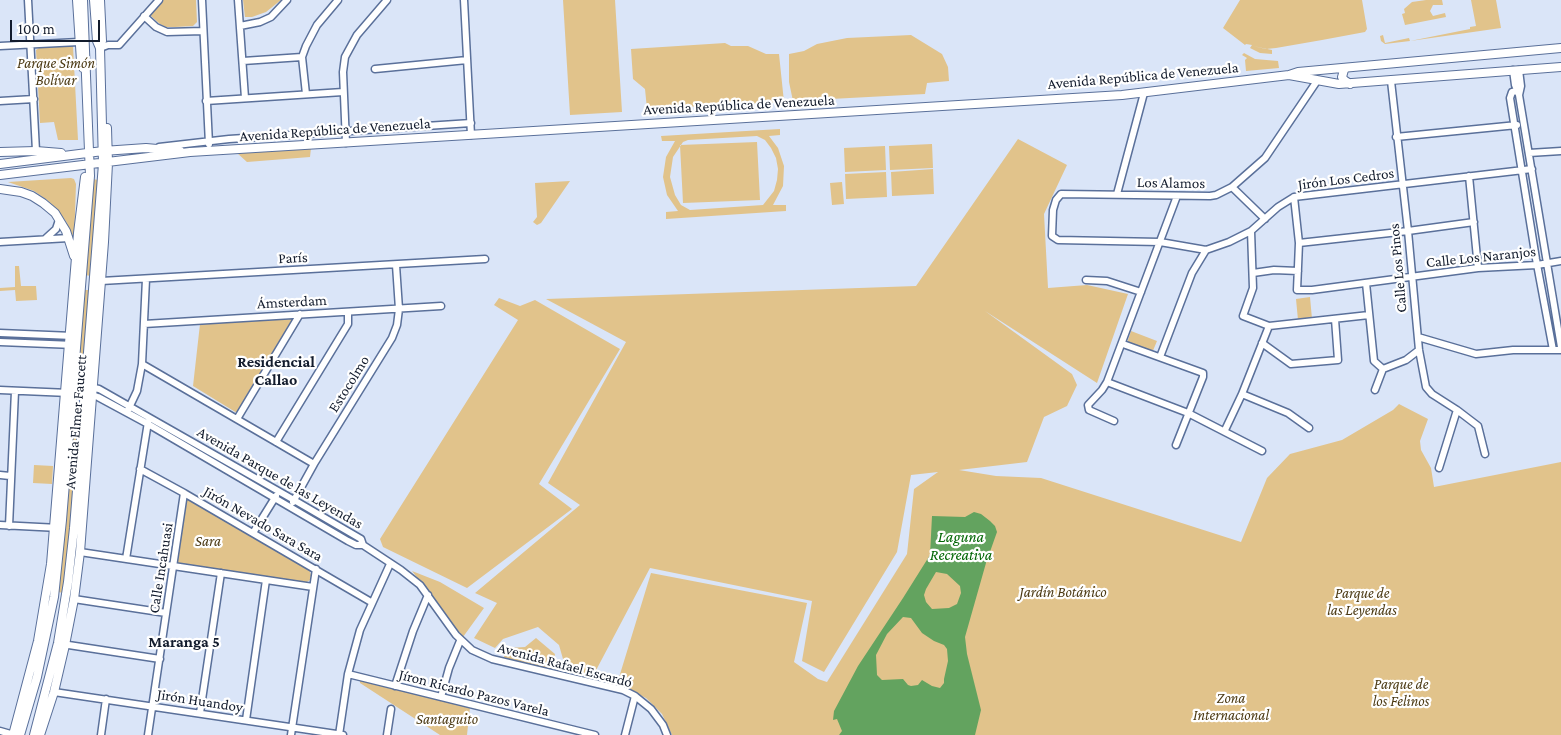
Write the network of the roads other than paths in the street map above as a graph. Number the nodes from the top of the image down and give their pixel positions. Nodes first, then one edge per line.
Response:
1 (28, 0) edge
2 (77, 0) edge
3 (83, 0) edge
4 (94, 0) edge
5 (100, 0) edge
6 (159, 0) edge
7 (202, 0) edge
8 (238, 0) edge
9 (287, 0) edge
10 (338, 0) edge
11 (464, 0) edge
12 (383, 1) edge
13 (144, 16) junction
14 (240, 26) junction
15 (203, 31) junction
16 (79, 42) junction
17 (31, 44) junction
18 (0, 46) edge
19 (100, 48) junction
20 (1561, 48) edge
21 (302, 57) junction
22 (467, 60) junction
23 (243, 61) junction
24 (1561, 61) edge
25 (1561, 67) edge
26 (1346, 68) junction
27 (375, 69) dead end
28 (1532, 69) junction
29 (1516, 70) junction
30 (85, 75) junction
31 (1289, 75) junction
32 (1317, 81) junction
33 (1391, 81) junction
34 (1350, 84) junction
35 (343, 92) junction
36 (1144, 93) junction
37 (1518, 93) junction
38 (306, 94) junction
39 (245, 98) junction
40 (34, 99) junction
41 (0, 101) edge
42 (206, 101) junction
43 (471, 123) junction
44 (1524, 124) junction
45 (1515, 125) junction
46 (346, 132) junction
47 (471, 135) junction
48 (1396, 137) junction
49 (209, 141) junction
50 (346, 143) junction
51 (146, 148) junction
52 (36, 150) junction
53 (12, 151) junction
54 (106, 151) junction
55 (209, 151) junction
56 (1561, 151) edge
57 (0, 152) edge
58 (88, 152) junction
59 (190, 152) junction
60 (1529, 152) junction
61 (68, 154) junction
62 (0, 158) edge
63 (4, 163) edge
64 (106, 163) junction
65 (88, 166) junction
66 (1532, 169) junction
67 (1522, 170) junction
68 (4, 175) edge
69 (1469, 176) junction
70 (1402, 184) junction
71 (2, 187) edge
72 (1232, 187) junction
73 (1117, 194) junction
74 (1177, 196) junction
75 (1294, 197) junction
76 (1265, 219) junction
77 (60, 220) junction
78 (1474, 222) junction
79 (1251, 231) junction
80 (1408, 231) junction
81 (69, 238) junction
82 (44, 240) junction
83 (1058, 240) joint
84 (0, 242) edge
85 (1160, 242) junction
86 (1299, 242) junction
87 (1206, 250) junction
88 (103, 258) junction
89 (485, 259) dead end
90 (1561, 261) edge
91 (76, 263) junction
92 (1548, 263) junction
93 (396, 265) junction
94 (1537, 265) junction
95 (95, 266) junction
96 (1478, 268) junction
97 (1298, 271) junction
98 (1253, 273) junction
99 (1412, 277) junction
100 (146, 279) junction
101 (1086, 280) dead end
102 (101, 281) junction
103 (1366, 283) junction
104 (1141, 292) junction
105 (440, 306) dead end
106 (92, 307) junction
107 (398, 309) junction
108 (348, 312) junction
109 (300, 314) junction
110 (1370, 315) junction
111 (99, 317) junction
112 (1334, 319) junction
113 (144, 324) junction
114 (1268, 326) junction
115 (0, 333) edge
116 (74, 336) junction
117 (1418, 337) junction
118 (0, 342) edge
119 (1262, 343) junction
120 (1122, 344) junction
121 (74, 348) junction
122 (1561, 348) edge
123 (1419, 350) junction
124 (1553, 350) junction
125 (88, 355) junction
126 (1160, 357) junction
127 (142, 364) junction
128 (1383, 369) junction
129 (1107, 382) junction
130 (0, 390) edge
131 (89, 390) junction
132 (1375, 390) dead end
133 (15, 391) junction
134 (69, 393) junction
135 (1242, 394) junction
136 (128, 409) junction
137 (1457, 410) junction
138 (1188, 413) junction
139 (149, 417) junction
140 (237, 419) junction
141 (1114, 421) dead end
142 (148, 424) junction
143 (1310, 428) dead end
144 (1225, 430) junction
145 (276, 442) junction
146 (1176, 445) dead end
147 (1262, 451) dead end
148 (1485, 454) dead end
149 (314, 464) junction
150 (1438, 468) dead end
151 (140, 469) junction
152 (0, 475) edge
153 (10, 476) junction
154 (279, 492) junction
155 (184, 493) junction
156 (274, 499) junction
157 (294, 500) junction
158 (290, 508) junction
159 (0, 525) edge
160 (8, 526) junction
161 (58, 528) junction
162 (253, 533) junction
163 (363, 545) junction
164 (80, 552) junction
165 (126, 559) junction
166 (390, 564) junction
167 (174, 566) junction
168 (316, 569) junction
169 (221, 573) junction
170 (266, 580) junction
171 (72, 582) junction
172 (313, 587) junction
173 (428, 595) junction
174 (50, 596) junction
175 (70, 599) junction
176 (371, 602) junction
177 (166, 613) junction
178 (460, 641) junction
179 (42, 642) junction
180 (61, 644) junction
181 (160, 660) junction
182 (348, 674) junction
183 (34, 686) junction
184 (396, 686) junction
185 (50, 690) junction
186 (635, 696) junction
187 (441, 697) junction
188 (106, 699) junction
189 (152, 706) junction
190 (390, 709) dead end
191 (200, 714) junction
192 (246, 720) junction
193 (292, 727) junction
194 (0, 731) edge
195 (13, 735) edge
196 (20, 735) edge
197 (34, 735) edge
198 (40, 735) edge
199 (101, 735) edge
200 (148, 735) edge
201 (291, 735) edge
202 (339, 735) edge
203 (343, 735) edge
204 (387, 735) edge
205 (595, 735) edge
206 (625, 735) edge
207 (667, 735) edge

1 - 17 street
2 - 16 main road, Avenida Elmer Faucett
3 - 30 main road, Avenida Elmer Faucett
4 - 19 main road, Avenida Elmer Faucett
5 - 19 main road, Avenida Elmer Faucett
6 - 13 street
7 - 15 street
8 - 14 street
9 - 14 street
10 - 21 street
11 - 22 street
12 - 35 street
13 - 15 street
13 - 19 street
14 - 23 street
15 - 42 street
16 - 17 street
16 - 30 main road, Avenida Elmer Faucett
17 - 18 street
17 - 40 street
19 - 54 main road, Avenida Elmer Faucett
20 - 26 main road, Avenida República de Venezuela
21 - 23 street
21 - 38 street
22 - 27 street
22 - 43 street
23 - 39 street
24 - 28 main road, Avenida República de Venezuela
25 - 28 main road, Avenida República de Venezuela
26 - 31 main road, Avenida República de Venezuela
26 - 34 main road
28 - 29 main road, Avenida República de Venezuela
29 - 33 main road, Avenida República de Venezuela
29 - 37 street
30 - 58 main road, Avenida Elmer Faucett
31 - 32 main road, Avenida República de Venezuela
31 - 36 main road, Avenida República de Venezuela
32 - 34 main road, Avenida República de Venezuela
32 - 72 street, Los Alamos
33 - 34 main road, Avenida República de Venezuela
33 - 48 street, Calle Los Pinos
35 - 38 street
35 - 46 street
36 - 47 main road, Avenida República de Venezuela
36 - 73 street
37 - 44 street
37 - 45 street
38 - 39 street
39 - 42 street
40 - 41 street
40 - 52 street
42 - 49 street
43 - 46 street
43 - 47 street
44 - 45 street
44 - 60 street
45 - 48 street
45 - 67 street
46 - 49 street
46 - 50 street
47 - 50 main road, Avenida República de Venezuela
48 - 70 street, Calle Los Pinos
49 - 51 street
49 - 55 street
50 - 55 main road, Avenida República de Venezuela
51 - 54 main road, Avenida República de Venezuela
51 - 59 main road, Avenida República de Venezuela
52 - 53 main road
52 - 61 main road
53 - 57 main road
53 - 62 main road
54 - 58 main road, Avenida República de Venezuela
54 - 64 main road, Avenida Elmer Faucett
54 - 65 main road
55 - 59 main road, Avenida República de Venezuela
56 - 60 street
58 - 61 main road, Avenida República de Venezuela
58 - 65 main road, Avenida Elmer Faucett
59 - 64 main road, Avenida República de Venezuela
60 - 66 street
61 - 63 main road, Avenida República de Venezuela
63 - 68 main road
64 - 65 main road, Avenida República de Venezuela
64 - 88 main road, Avenida Elmer Faucett
64 - 95 main road, Avenida Elmer Faucett
65 - 68 main road, Avenida República de Venezuela
65 - 91 main road, Avenida Elmer Faucett
65 - 116 main road, Avenida Elmer Faucett
66 - 67 street, Jirón Los Cedros
66 - 92 street
67 - 69 street, Jirón Los Cedros
67 - 94 street
69 - 70 street, Jirón Los Cedros
69 - 78 street
70 - 75 street, Jirón Los Cedros
70 - 80 street, Calle Los Pinos
71 - 77 main road
72 - 74 street, Los Alamos
72 - 76 street
73 - 74 street, Los Alamos
73 - 83 street, Los Alamos
74 - 85 street
75 - 76 street, Jirón Los Cedros
75 - 86 street
76 - 79 street, Jirón Los Cedros
77 - 81 main road
77 - 82 street
78 - 80 street
78 - 96 street
79 - 87 street, Jirón Los Cedros
79 - 98 street
80 - 86 street
80 - 99 street, Calle Los Pinos
81 - 82 street
81 - 91 main road
82 - 84 street
83 - 85 street, Jirón Los Cedros
85 - 87 street, Jirón Los Cedros
85 - 104 street
86 - 97 street
87 - 126 street
88 - 95 main road
88 - 102 main road, Avenida Elmer Faucett
89 - 93 street, París
90 - 92 street, Calle Los Naranjos
91 - 116 main road, Avenida Elmer Faucett
92 - 94 street, Calle Los Naranjos
92 - 122 street
93 - 100 street, París
93 - 107 street, Estocolmo
94 - 96 street, Calle Los Naranjos
94 - 124 street
95 - 106 main road, Avenida Elmer Faucett
96 - 99 street, Calle Los Naranjos
97 - 98 street
97 - 103 street, Calle Los Naranjos
98 - 114 street
99 - 103 street, Calle Los Naranjos
99 - 117 street, Calle Los Pinos
100 - 102 street, París
100 - 113 street
101 - 104 street
102 - 111 main road, Avenida Elmer Faucett
103 - 110 street
104 - 120 street
105 - 107 street, Ámsterdam
106 - 111 main road
106 - 125 main road, Avenida Elmer Faucett
107 - 108 street, Ámsterdam
107 - 149 street, Estocolmo
108 - 109 street, Ámsterdam
108 - 145 street
109 - 113 street, Ámsterdam
109 - 140 street
110 - 112 street
110 - 128 street
111 - 131 main road, Avenida Elmer Faucett
112 - 114 street
112 - 119 street
113 - 127 street
114 - 119 street
115 - 116 street
116 - 121 main road, Avenida Elmer Faucett
117 - 123 street, Calle Los Pinos
117 - 124 street
118 - 121 street
119 - 135 street
120 - 126 street
120 - 129 street
121 - 125 main road
121 - 134 main road, Avenida Elmer Faucett
122 - 124 street
123 - 128 street
123 - 137 street, Calle Los Pinos
125 - 131 main road, Avenida Elmer Faucett
126 - 138 street
127 - 136 street
127 - 140 street
128 - 132 street
129 - 138 street
129 - 141 street
130 - 133 street
131 - 136 street, Avenida Parque de las Leyendas
131 - 164 main road, Avenida Elmer Faucett
131 - 171 main road, Avenida Elmer Faucett
133 - 134 street
133 - 153 street
134 - 161 main road, Avenida Elmer Faucett
135 - 143 street
135 - 144 street
136 - 139 street, Avenida Parque de las Leyendas
136 - 142 street, Avenida Parque de las Leyendas
137 - 148 street, Calle Los Pinos
137 - 150 street
138 - 144 street
138 - 146 street
139 - 142 street
139 - 154 street, Avenida Parque de las Leyendas
140 - 145 street
142 - 151 street
142 - 156 street, Avenida Parque de las Leyendas
144 - 147 street
145 - 149 street
149 - 157 street, Estocolmo
151 - 155 street, Jirón Nevado Sara Sara
151 - 165 street
152 - 153 street
153 - 160 street
154 - 156 street
154 - 157 street, Avenida Parque de las Leyendas
155 - 162 street, Jirón Nevado Sara Sara
155 - 167 street, Calle Incahuasi
156 - 158 street, Avenida Parque de las Leyendas
156 - 162 street
157 - 158 street, Estocolmo
157 - 163 street, Avenida Parque de las Leyendas
158 - 163 street, Avenida Parque de las Leyendas
159 - 160 street
160 - 161 street
161 - 174 main road, Avenida Elmer Faucett
162 - 168 street, Jirón Nevado Sara Sara
163 - 166 street, Avenida Rafael Escardó
164 - 165 street
164 - 171 main road, Avenida Elmer Faucett
165 - 167 street
166 - 173 street, Avenida Rafael Escardó
166 - 176 street
167 - 169 street
167 - 177 street, Calle Incahuasi
168 - 172 street
168 - 176 street, Jirón Nevado Sara Sara
169 - 170 street
169 - 191 street
170 - 172 street
170 - 192 street
171 - 175 main road, Avenida Elmer Faucett
172 - 193 street
173 - 178 street, Avenida Rafael Escardó
173 - 184 street
174 - 175 main road
174 - 179 main road, Avenida Elmer Faucett
175 - 177 street
175 - 180 main road, Avenida Elmer Faucett
176 - 182 street
177 - 181 street, Calle Incahuasi
178 - 186 street, Avenida Rafael Escardó
178 - 187 street
179 - 183 main road, Avenida Elmer Faucett
179 - 195 main road, Avenida Elmer Faucett
180 - 181 street
180 - 185 main road, Avenida Elmer Faucett
181 - 189 street, Calle Incahuasi
182 - 184 street, Jíron Ricardo Pazos Varela
182 - 202 street
183 - 185 main road
183 - 196 main road, Avenida Elmer Faucett
184 - 187 street, Jíron Ricardo Pazos Varela
185 - 188 street, Jirón Huandoy
185 - 197 main road, Avenida Elmer Faucett
185 - 198 main road, Avenida Elmer Faucett
186 - 206 street
186 - 207 street, Avenida Rafael Escardó
187 - 205 street, Jíron Ricardo Pazos Varela
188 - 189 street, Jirón Huandoy
188 - 199 street
189 - 191 street, Jirón Huandoy
189 - 200 street, Calle Incahuasi
190 - 204 street
191 - 192 street, Jirón Huandoy
192 - 193 street, Jirón Huandoy
193 - 201 street
193 - 202 street, Jirón Huandoy
194 - 195 street
202 - 203 street, Jirón Huandoy

